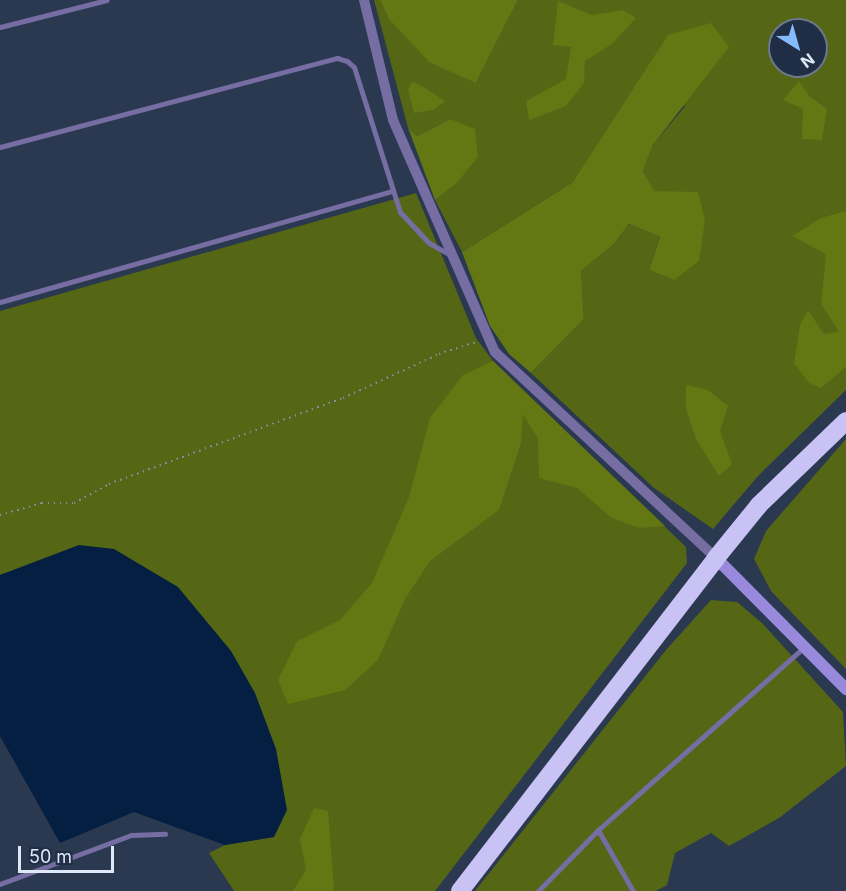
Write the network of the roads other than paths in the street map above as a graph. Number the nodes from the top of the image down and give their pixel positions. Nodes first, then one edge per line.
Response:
1 (107, 0) edge
2 (364, 0) edge
3 (0, 27) edge
4 (0, 147) edge
5 (392, 191) junction
6 (451, 255) junction
7 (0, 302) edge
8 (846, 421) edge
9 (716, 558) junction
10 (806, 645) junction
11 (846, 689) edge
12 (598, 830) junction
13 (165, 834) dead end
14 (0, 884) edge
15 (460, 891) edge
16 (538, 891) edge
17 (633, 891) edge

1 - 3 lane
2 - 6 street
4 - 5 lane
5 - 6 lane
5 - 7 lane
6 - 9 street
8 - 9 highway
9 - 10 main road
9 - 15 highway
10 - 11 main road
10 - 12 lane
12 - 16 lane
12 - 17 lane
13 - 14 lane

